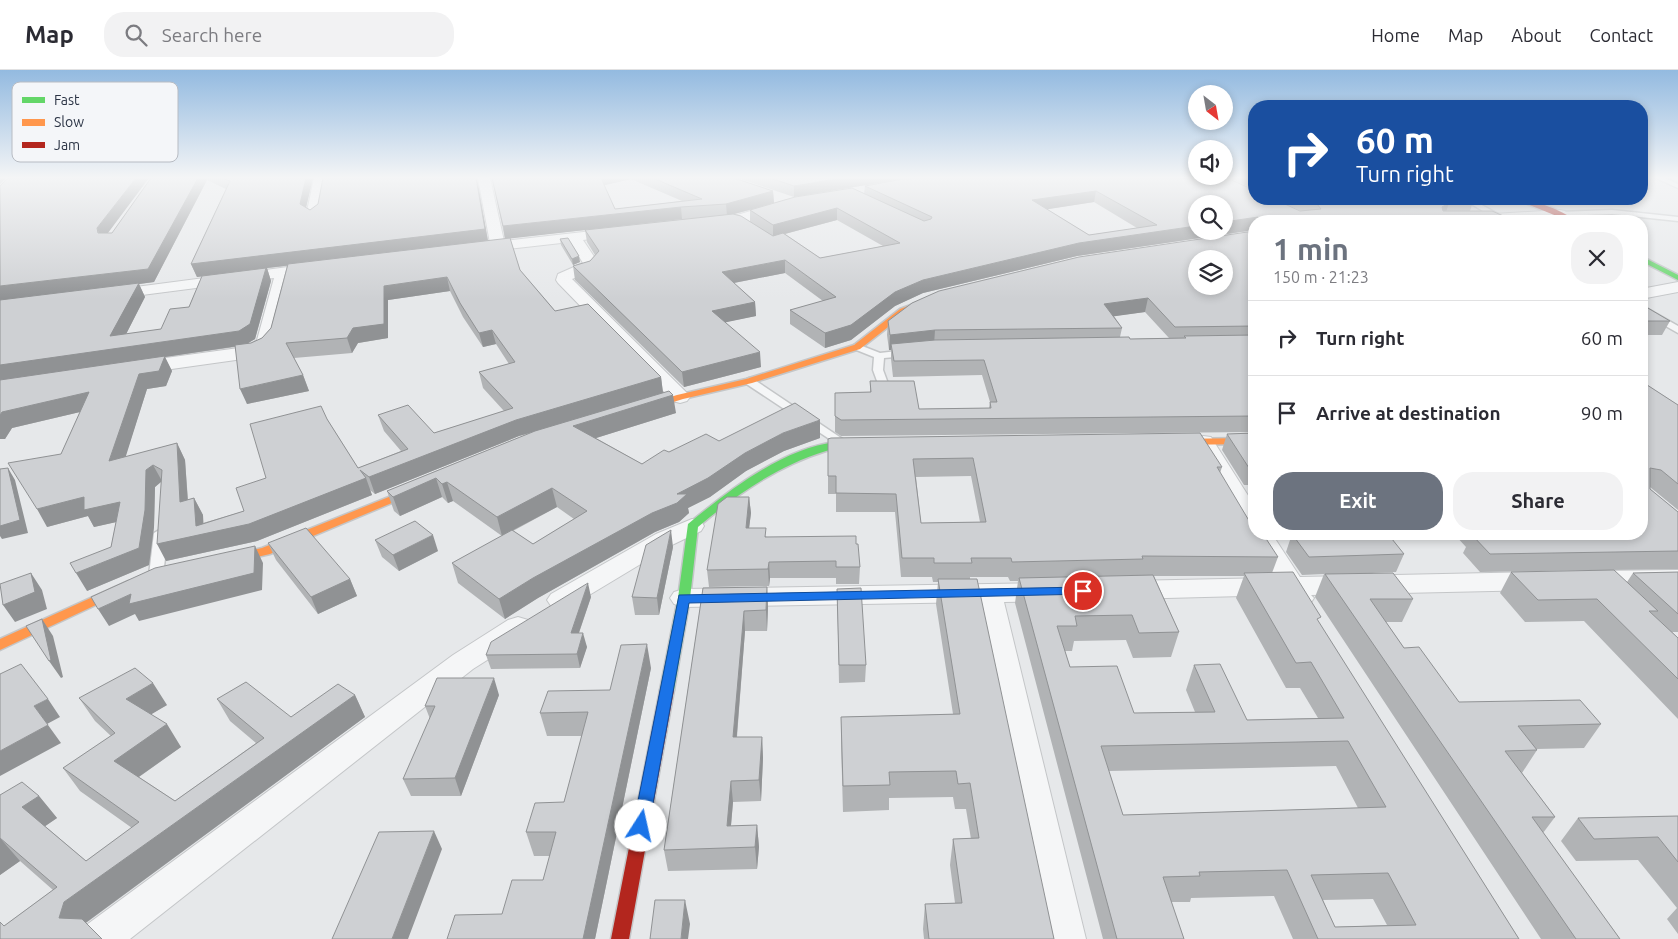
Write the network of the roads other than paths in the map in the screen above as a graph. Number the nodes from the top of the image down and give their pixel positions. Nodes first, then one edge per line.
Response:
1 (492, 219) edge
2 (752, 219) edge
3 (701, 224) edge
4 (633, 231) edge
5 (574, 237) junction
6 (498, 246) junction
7 (466, 250) edge
8 (1648, 262) edge
9 (332, 266) edge
10 (284, 272) junction
11 (1678, 278) edge
12 (1678, 287) edge
13 (1648, 293) edge
14 (98, 296) edge
15 (930, 299) edge
16 (1648, 312) edge
17 (1678, 330) edge
18 (856, 347) junction
19 (916, 352) edge
20 (879, 356) junction
21 (115, 372) edge
22 (749, 381) junction
23 (885, 389) edge
24 (680, 397) junction
25 (623, 414) edge
26 (1203, 441) junction
27 (1248, 441) edge
28 (1153, 442) edge
29 (847, 446) junction
30 (877, 446) edge
31 (438, 480) edge
32 (1248, 514) edge
33 (162, 517) edge
34 (692, 526) junction
35 (1264, 540) edge
36 (212, 563) edge
37 (171, 572) edge
38 (147, 578) junction
39 (1678, 579) edge
40 (1292, 586) junction
41 (1077, 591) edge
42 (1106, 591) edge
43 (988, 594) junction
44 (684, 598) junction
45 (1314, 620) edge
46 (0, 645) edge
47 (98, 939) edge
48 (620, 939) edge
49 (1067, 939) edge

1 - 6 street
2 - 3 street
4 - 5 street
5 - 6 street
5 - 24 street
6 - 7 street
8 - 11 main road
9 - 10 street
10 - 14 street
10 - 21 street
12 - 13 street
15 - 18 main road
16 - 17 lane
18 - 20 lane
18 - 22 main road
19 - 20 lane
20 - 23 lane
22 - 24 main road
22 - 29 lane
24 - 25 main road
26 - 27 main road
26 - 28 main road
26 - 32 street
29 - 30 main road
29 - 34 main road
31 - 36 main road
33 - 38 lane
34 - 44 main road
34 - 47 street
35 - 40 street
37 - 38 main road
38 - 46 main road
39 - 40 street
40 - 42 street
40 - 45 street
41 - 43 street
43 - 44 street
43 - 49 street
44 - 48 main road

